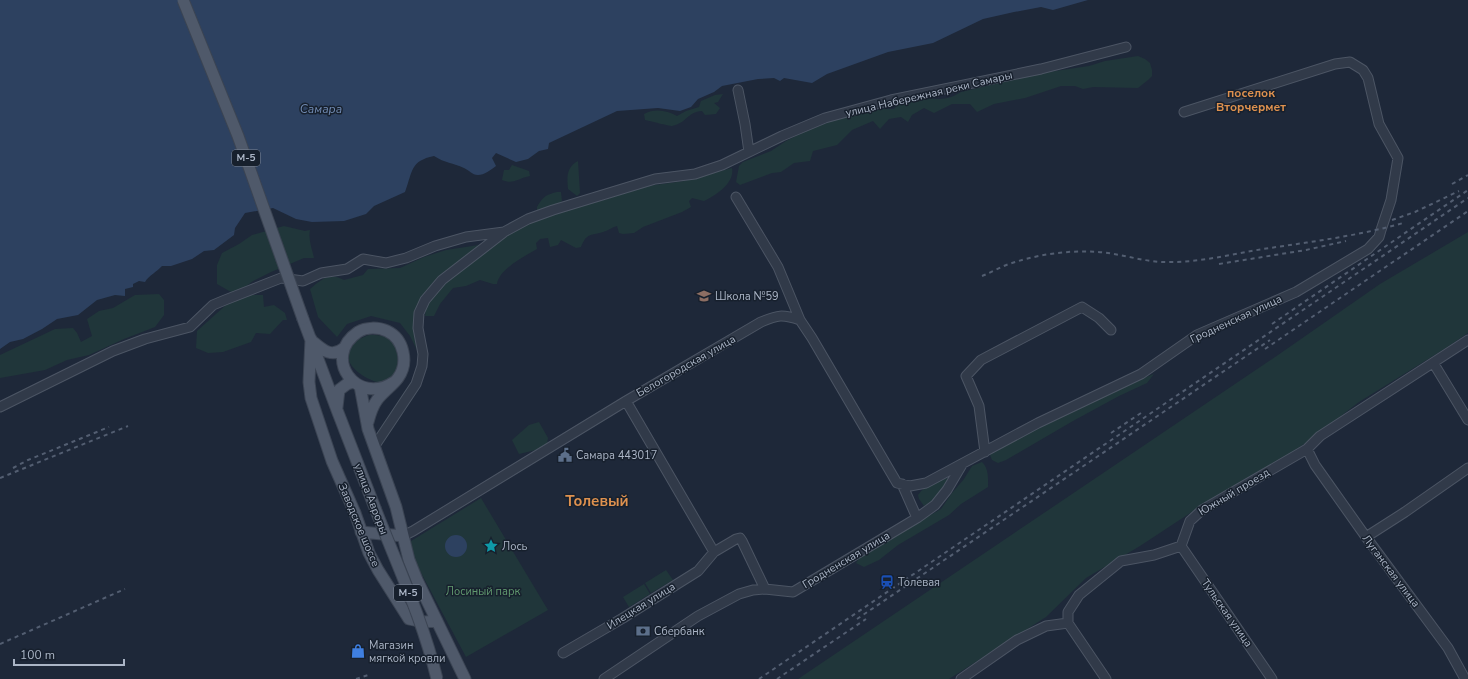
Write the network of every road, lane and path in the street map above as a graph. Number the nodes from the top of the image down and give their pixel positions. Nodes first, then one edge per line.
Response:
1 (183, 0) edge
2 (1126, 47) dead end
3 (738, 90) dead end
4 (1184, 112) dead end
5 (749, 152) junction
6 (736, 197) dead end
7 (504, 232) junction
8 (800, 320) junction
9 (1111, 330) dead end
10 (311, 340) junction
11 (1468, 340) edge
12 (344, 348) junction
13 (1434, 364) junction
14 (394, 382) junction
15 (357, 384) junction
16 (331, 396) junction
17 (311, 398) junction
18 (626, 401) junction
19 (0, 407) edge
20 (336, 410) junction
21 (1468, 420) edge
22 (368, 429) junction
23 (374, 447) junction
24 (1307, 449) junction
25 (984, 452) junction
26 (963, 463) junction
27 (1468, 468) edge
28 (906, 485) junction
29 (917, 518) junction
30 (361, 532) junction
31 (403, 536) junction
32 (1366, 537) junction
33 (1181, 546) junction
34 (714, 552) junction
35 (765, 589) junction
36 (437, 621) junction
37 (1068, 623) junction
38 (563, 653) dead end
39 (437, 679) edge
40 (465, 679) edge
41 (604, 679) edge
42 (961, 679) edge
43 (1106, 679) edge
44 (1272, 679) edge
45 (1465, 679) edge

1 - 10 main road, улица Авроры / М-5, bridge
2 - 5 street, улица Набережная реки Самары
3 - 5 street
4 - 25 street, Гродненская улица
5 - 7 street, улица Набережная реки Самары
6 - 8 street
7 - 19 street, улица Набережная реки Самары
7 - 23 street
8 - 18 street, Белогородская улица
8 - 28 street
9 - 25 street
10 - 12 main road
10 - 16 main road, улица Авроры / М-5
10 - 17 main road, Заводское шоссе
11 - 13 street, Южный проезд
12 - 14 main road
12 - 15 main road
13 - 21 street
13 - 24 street, Южный проезд
14 - 15 main road
14 - 22 main road
15 - 20 main road
15 - 22 main road
16 - 17 main road
16 - 20 main road, улица Авроры / М-5
17 - 30 main road, Заводское шоссе
18 - 31 street, Белогородская улица
18 - 34 street
20 - 39 main road, улица Авроры / М-5, bridge
22 - 23 main road
23 - 31 main road
24 - 32 street, Луганская улица
24 - 33 street, Южный проезд
25 - 26 street, Гродненская улица
26 - 28 street, Гродненская улица
26 - 29 street, Гродненская улица
27 - 32 street
28 - 29 street
29 - 35 street, Гродненская улица
30 - 31 main road
30 - 36 main road, Заводское шоссе
31 - 36 main road
32 - 45 street, Луганская улица
33 - 37 street
33 - 44 street, Тульская улица
34 - 35 street, Илецкая улица
34 - 38 street, Илецкая улица
35 - 41 street, Гродненская улица
36 - 40 main road
37 - 42 street
37 - 43 street

